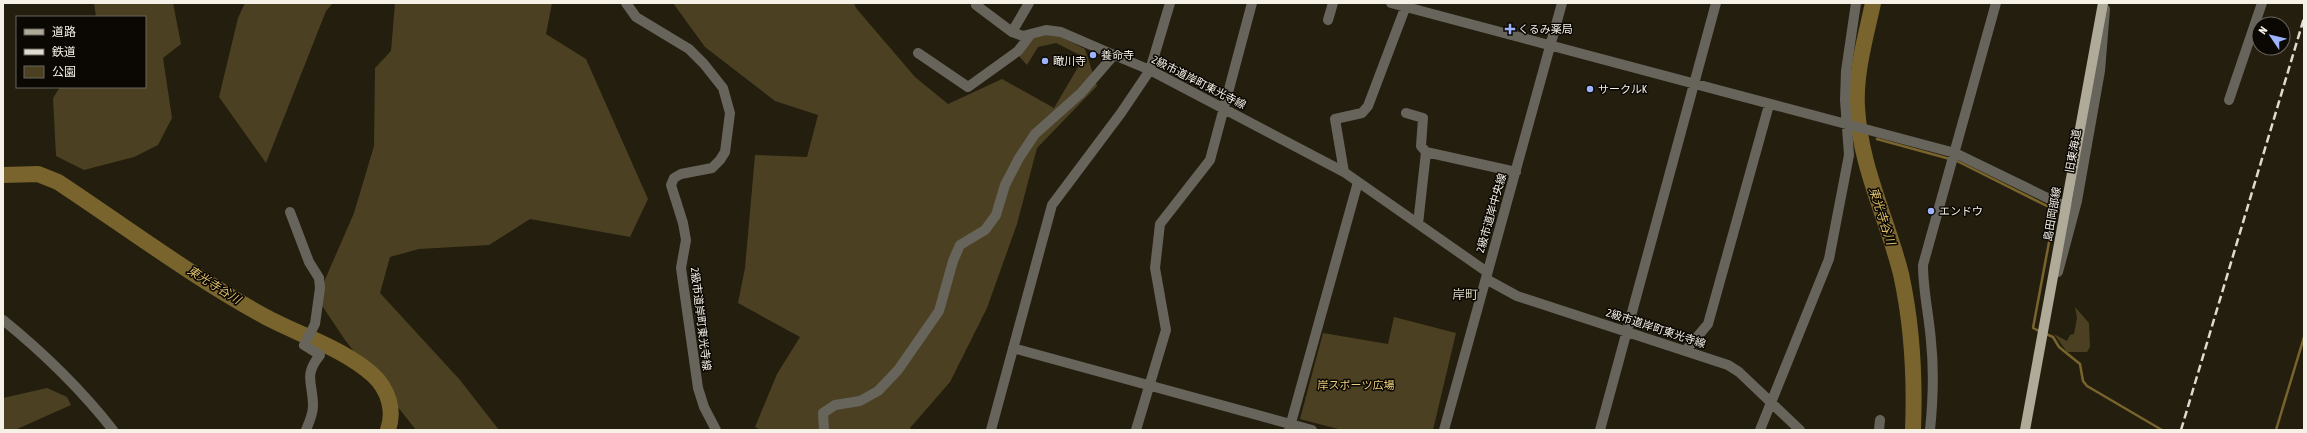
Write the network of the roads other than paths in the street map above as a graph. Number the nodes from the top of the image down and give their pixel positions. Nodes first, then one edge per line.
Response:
1 (626, 3) edge
2 (977, 3) edge
3 (1029, 3) edge
4 (1170, 3) edge
5 (1252, 3) edge
6 (1333, 3) edge
7 (1391, 3) edge
8 (1562, 3) edge
9 (1716, 3) edge
10 (1856, 3) edge
11 (1996, 3) edge
12 (2104, 3) edge
13 (2262, 3) edge
14 (1406, 5) edge
15 (1328, 20) dead end
16 (1012, 32) junction
17 (1031, 34) junction
18 (1551, 47) junction
19 (918, 53) dead end
20 (1114, 55) junction
21 (1150, 70) junction
22 (1694, 85) junction
23 (2229, 100) dead end
24 (1769, 105) junction
25 (1224, 108) junction
26 (1406, 113) dead end
27 (1849, 126) junction
28 (1426, 152) junction
29 (1955, 153) junction
30 (1344, 172) junction
31 (1516, 172) junction
32 (1358, 182) junction
33 (2066, 207) junction
34 (290, 212) dead end
35 (1418, 224) junction
36 (1487, 275) junction
37 (2049, 300) junction
38 (3, 320) edge
39 (1627, 331) junction
40 (1013, 348) junction
41 (1686, 350) junction
42 (1150, 385) junction
43 (1771, 401) junction
44 (1290, 427) edge
45 (114, 430) edge
46 (306, 430) edge
47 (716, 430) edge
48 (824, 430) edge
49 (990, 430) edge
50 (1136, 430) edge
51 (1312, 430) edge
52 (1444, 430) edge
53 (1600, 430) edge
54 (1760, 430) edge
55 (1800, 430) edge
56 (1930, 430) edge
57 (2025, 430) edge

1 - 47 street, 2級市道岸町東光寺線
2 - 16 street
3 - 16 street
4 - 21 street
5 - 25 street
6 - 15 street
7 - 14 street
8 - 18 street, 2級市道岸中央線
9 - 22 street
10 - 27 street
11 - 29 street
12 - 33 main road, 島田岡部線
12 - 37 street, 旧東海道
13 - 23 street
14 - 18 street
14 - 30 street
16 - 17 street, 2級市道岸町東光寺線
17 - 19 street
17 - 20 street, 2級市道岸町東光寺線
18 - 22 street
18 - 31 street, 2級市道岸中央線
20 - 21 street, 2級市道岸町東光寺線
20 - 48 street
21 - 25 street, 2級市道岸町東光寺線
21 - 40 street
22 - 24 street
22 - 39 street
24 - 27 street
24 - 41 street
25 - 30 street, 2級市道岸町東光寺線
25 - 42 street
26 - 28 street
27 - 29 street
27 - 43 street
28 - 31 street
28 - 35 street
29 - 33 street
29 - 56 street
30 - 32 street, 2級市道岸町東光寺線
31 - 36 street, 2級市道岸中央線
32 - 35 street, 2級市道岸町東光寺線
32 - 44 street
33 - 37 main road, 島田岡部線
34 - 46 street
35 - 36 street, 2級市道岸町東光寺線
36 - 39 street, 2級市道岸町東光寺線
36 - 52 street, 2級市道岸中央線
37 - 57 main road, 島田岡部線
38 - 45 street
39 - 41 street, 2級市道岸町東光寺線
39 - 53 street
40 - 42 street
40 - 49 street
41 - 43 street, 2級市道岸町東光寺線
42 - 44 street
42 - 50 street
43 - 54 street
43 - 55 street, 2級市道岸町東光寺線
44 - 51 street

